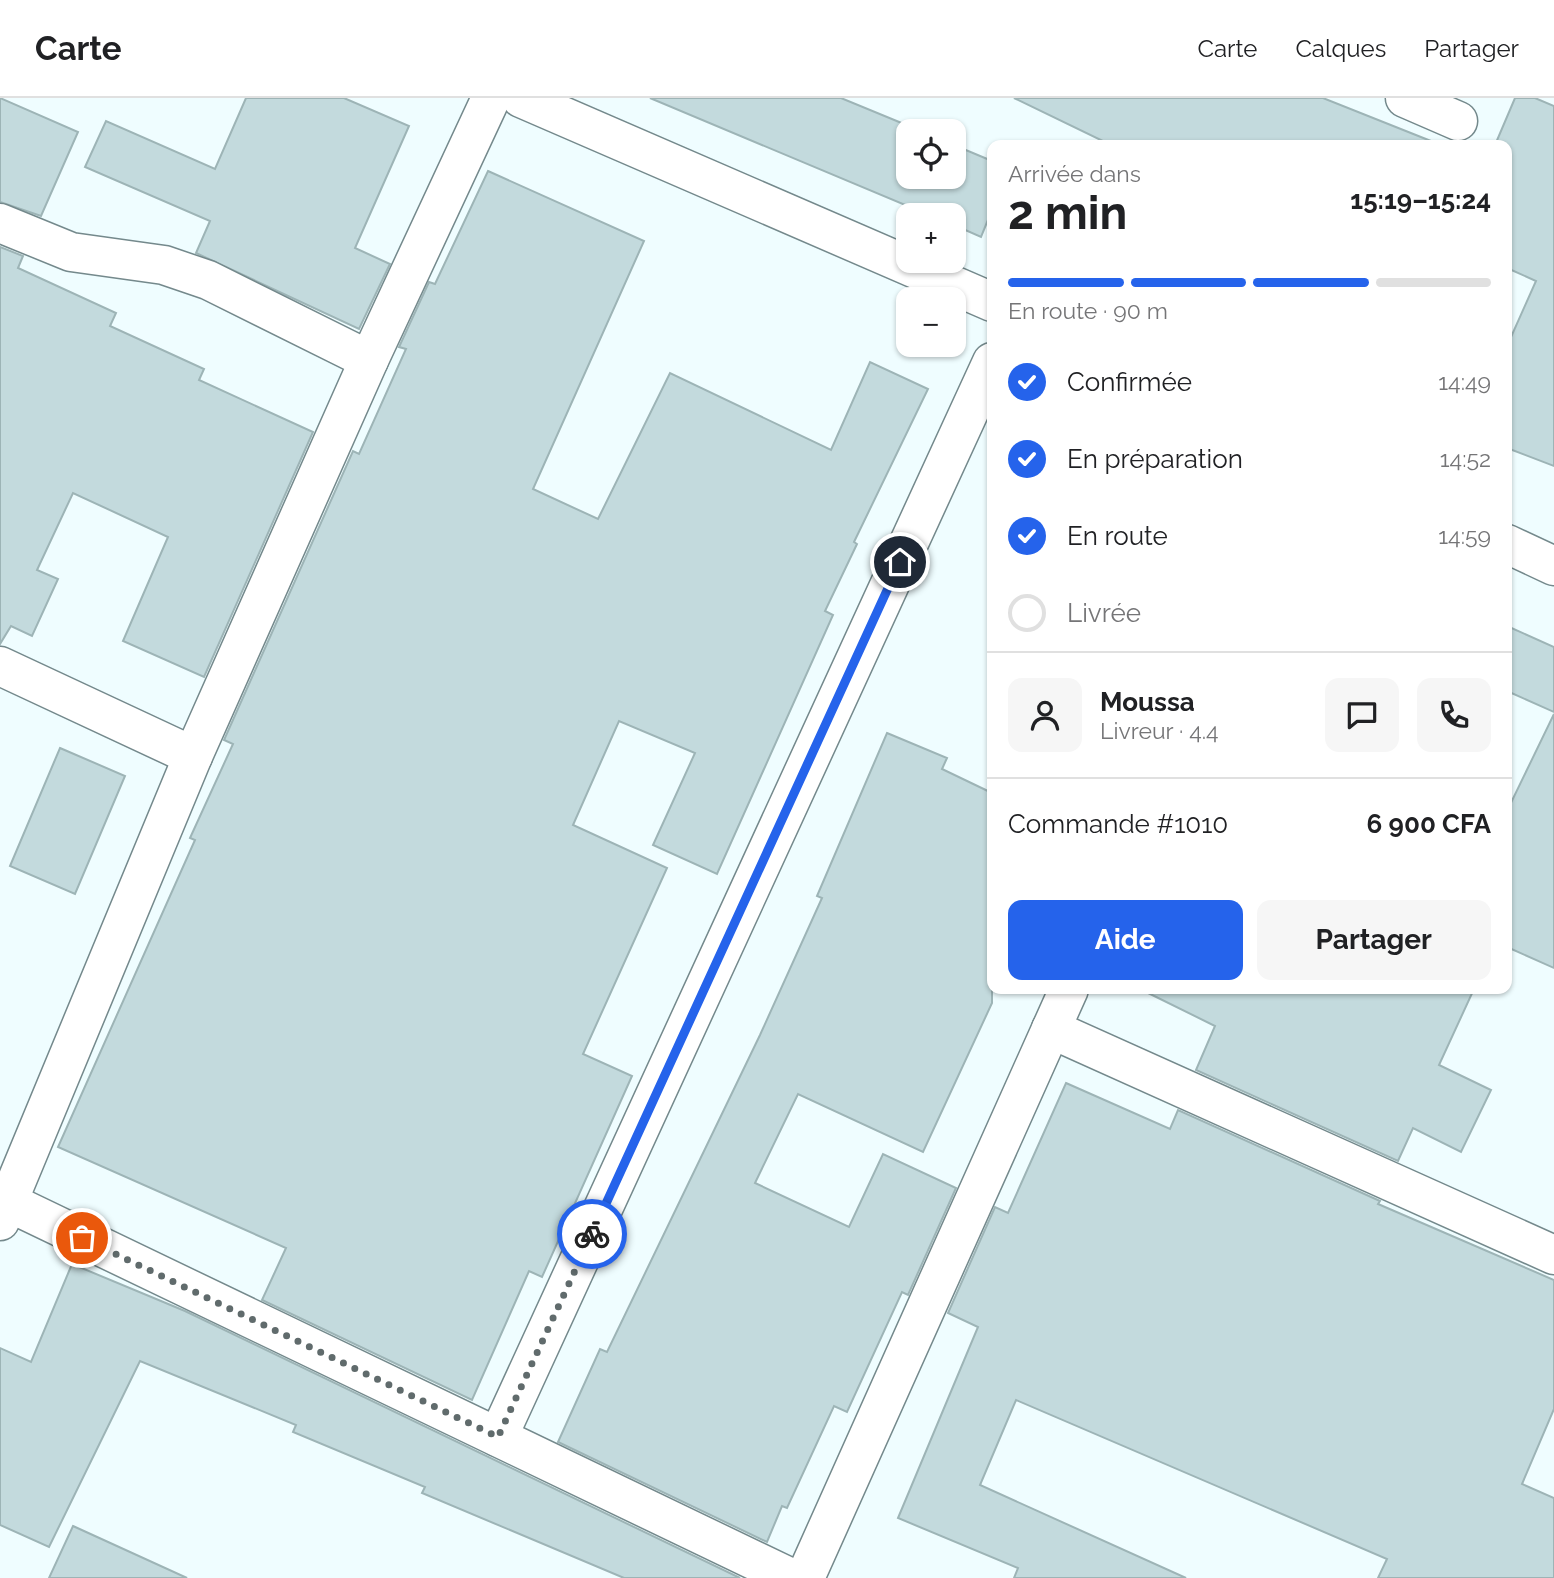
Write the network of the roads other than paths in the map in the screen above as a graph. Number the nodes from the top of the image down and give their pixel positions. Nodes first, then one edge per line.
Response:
1 (491, 98) edge
2 (521, 98) edge
3 (1405, 98) edge
4 (1458, 121) edge
5 (0, 223) edge
6 (987, 300) edge
7 (369, 360) junction
8 (987, 373) edge
9 (1512, 546) edge
10 (1554, 566) edge
11 (0, 666) edge
12 (193, 756) junction
13 (1067, 994) edge
14 (1051, 1029) junction
15 (4, 1212) edge
16 (1554, 1255) edge
17 (498, 1437) junction
18 (791, 1578) edge
19 (805, 1578) edge

1 - 7 street
2 - 6 street
3 - 4 street
5 - 7 street
7 - 12 street
8 - 17 street
9 - 10 street
11 - 12 street
12 - 15 street
13 - 14 street
14 - 16 street
14 - 19 street
15 - 17 street
17 - 18 street

